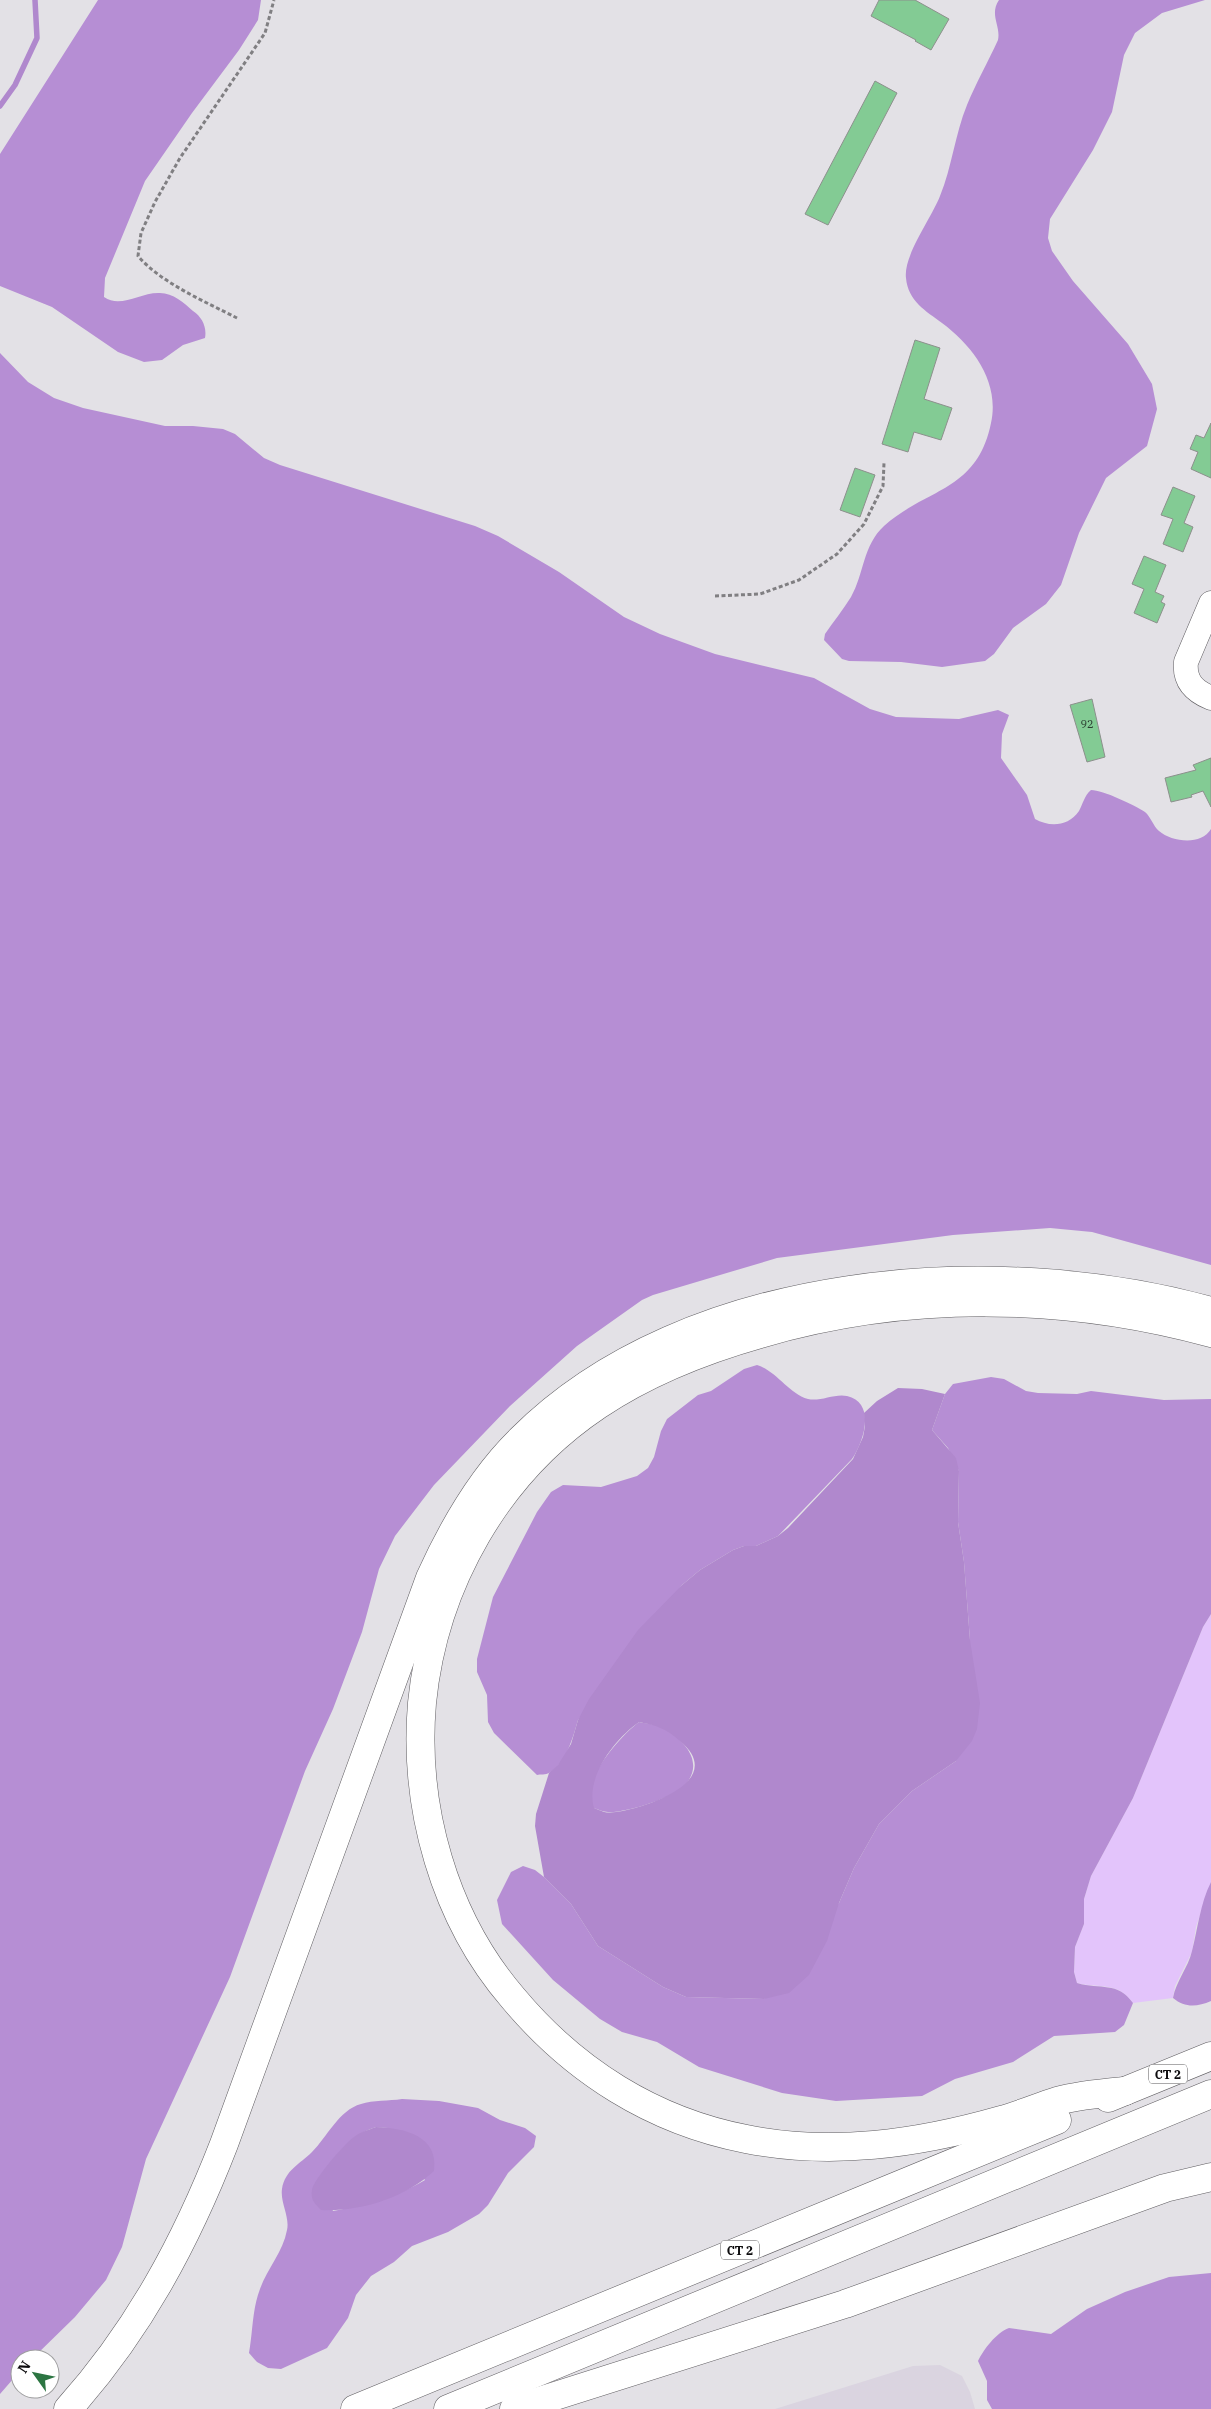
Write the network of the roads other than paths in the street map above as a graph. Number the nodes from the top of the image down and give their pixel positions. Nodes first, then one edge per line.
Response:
1 (1211, 603) edge
2 (1211, 698) edge
3 (1211, 1311) edge
4 (1211, 1333) edge
5 (1211, 2056) edge
6 (1126, 2091) junction
7 (1211, 2094) edge
8 (1211, 2176) edge
9 (68, 2409) edge
10 (355, 2409) edge
11 (448, 2409) edge
12 (514, 2409) edge

1 - 2 street
3 - 9 highway
4 - 6 highway
5 - 6 highway, CT 2
6 - 10 highway, CT 2
7 - 11 highway, CT 2
8 - 12 highway

